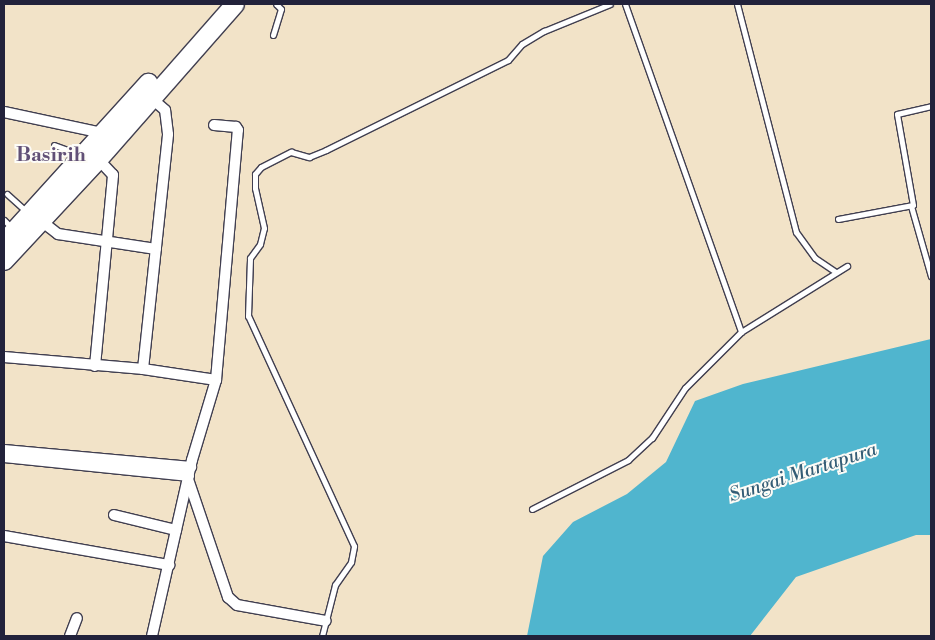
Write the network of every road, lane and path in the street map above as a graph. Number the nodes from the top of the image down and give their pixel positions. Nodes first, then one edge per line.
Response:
1 (220, 4) edge
2 (235, 4) edge
3 (276, 4) edge
4 (610, 4) edge
5 (625, 4) edge
6 (737, 4) edge
7 (273, 35) dead end
8 (151, 98) junction
9 (931, 106) edge
10 (4, 112) edge
11 (214, 125) dead end
12 (102, 133) junction
13 (54, 145) dead end
14 (90, 155) junction
15 (7, 194) dead end
16 (911, 206) junction
17 (35, 217) junction
18 (838, 220) dead end
19 (7, 231) edge
20 (106, 243) junction
21 (931, 243) edge
22 (924, 245) junction
23 (156, 248) junction
24 (4, 261) edge
25 (847, 266) dead end
26 (836, 272) junction
27 (931, 276) edge
28 (741, 332) junction
29 (4, 357) edge
30 (95, 366) junction
31 (143, 370) junction
32 (216, 380) junction
33 (4, 450) edge
34 (4, 457) edge
35 (189, 474) junction
36 (532, 510) dead end
37 (114, 515) dead end
38 (176, 530) junction
39 (4, 536) edge
40 (168, 565) junction
41 (77, 618) dead end
42 (326, 621) junction
43 (70, 636) edge
44 (152, 636) edge
45 (322, 636) edge

1 - 12 highway
2 - 8 highway
3 - 7 lane
4 - 42 lane
5 - 28 lane
6 - 26 lane
8 - 14 highway
8 - 23 street
9 - 16 lane
10 - 12 street
11 - 32 street
12 - 14 highway
13 - 14 lane
14 - 17 highway
14 - 20 street
15 - 17 lane
16 - 18 lane
16 - 22 lane
17 - 19 highway
17 - 20 street
17 - 24 highway
20 - 23 street
20 - 30 street
21 - 22 lane
22 - 27 lane
23 - 31 street
25 - 26 lane
26 - 28 lane
28 - 36 lane
29 - 30 street
30 - 31 street
31 - 32 street
32 - 35 street
33 - 35 street
34 - 35 street
35 - 38 street
35 - 42 street
37 - 38 street
38 - 40 street
39 - 40 street
40 - 44 street
41 - 43 street
42 - 45 lane

